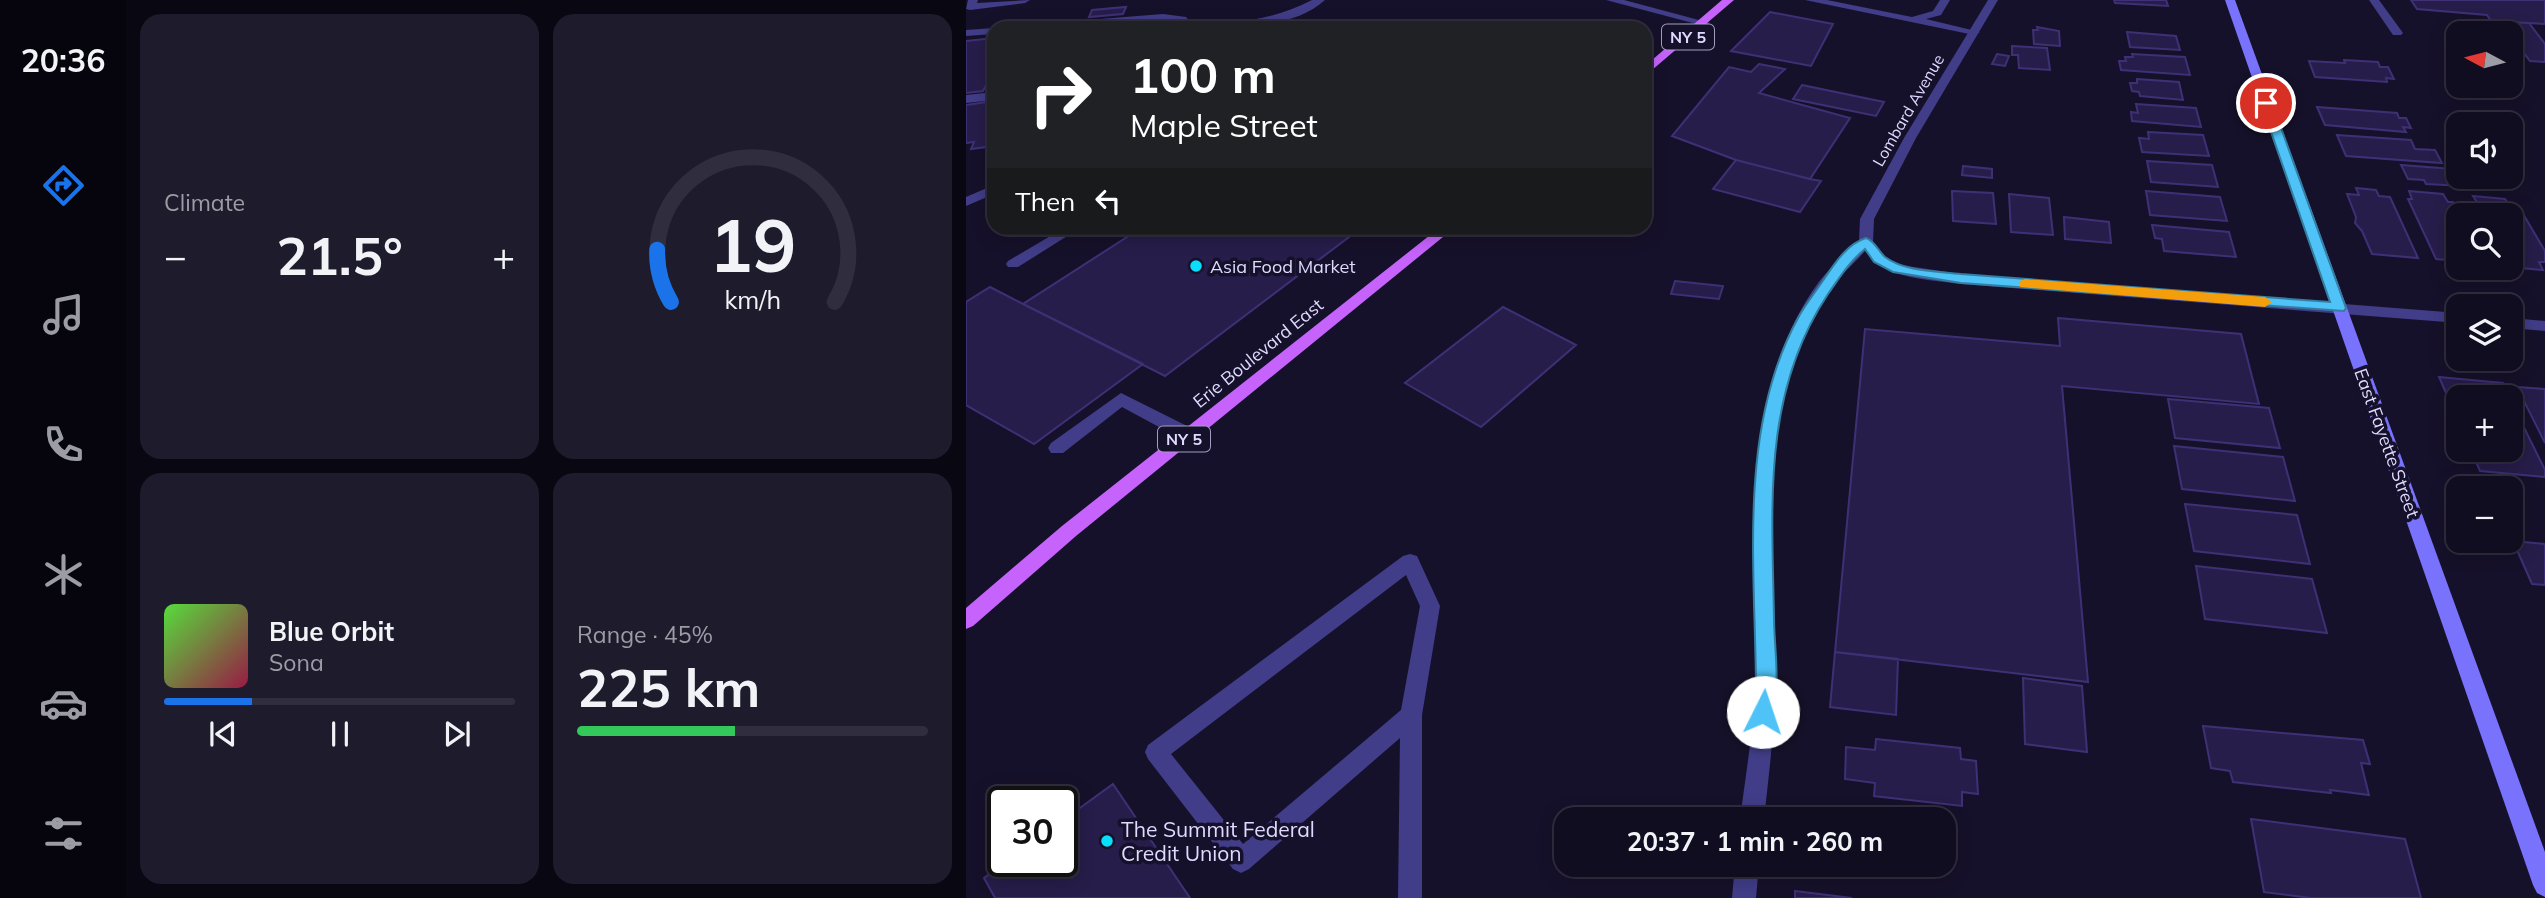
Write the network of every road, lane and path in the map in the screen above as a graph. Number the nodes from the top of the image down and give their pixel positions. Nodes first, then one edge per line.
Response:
1 (973, 0) edge
2 (1025, 0) edge
3 (1320, 0) edge
4 (1611, 0) edge
5 (1729, 0) edge
6 (1810, 0) edge
7 (1945, 0) edge
8 (1993, 0) edge
9 (2230, 0) edge
10 (2374, 0) edge
11 (1901, 18) junction
12 (1113, 21) edge
13 (1184, 21) edge
14 (1266, 21) edge
15 (1704, 23) junction
16 (987, 32) edge
17 (966, 33) edge
18 (1975, 33) junction
19 (2397, 33) dead end
20 (1652, 66) edge
21 (987, 97) edge
22 (966, 99) edge
23 (987, 192) edge
24 (966, 202) edge
25 (1061, 235) edge
26 (1438, 235) edge
27 (1866, 242) junction
28 (1013, 264) dead end
29 (2339, 308) junction
30 (2446, 317) edge
31 (2523, 324) edge
32 (2545, 326) edge
33 (1189, 435) junction
34 (1057, 448) dead end
35 (966, 620) edge
36 (1411, 715) junction
37 (1753, 807) edge
38 (1746, 877) edge
39 (2545, 885) edge
40 (1410, 898) edge
41 (1744, 898) edge

1 - 2 street
3 - 14 street
4 - 15 street
5 - 15 main road, NY 5
6 - 11 street
7 - 11 street
8 - 18 street, Lombard Avenue
9 - 29 street, East Fayette Street
10 - 19 street
11 - 18 street
12 - 13 street
15 - 20 main road, NY 5
16 - 17 street
18 - 27 street, Lombard Avenue
21 - 22 street
23 - 24 street
25 - 28 street
26 - 33 main road, Erie Boulevard East / NY 5
27 - 29 street
27 - 37 street
29 - 30 street
29 - 39 street, East Fayette Street
31 - 32 street
33 - 34 street
33 - 35 main road, Erie Boulevard East / NY 5
36 - 36 street
36 - 40 street
38 - 41 street

